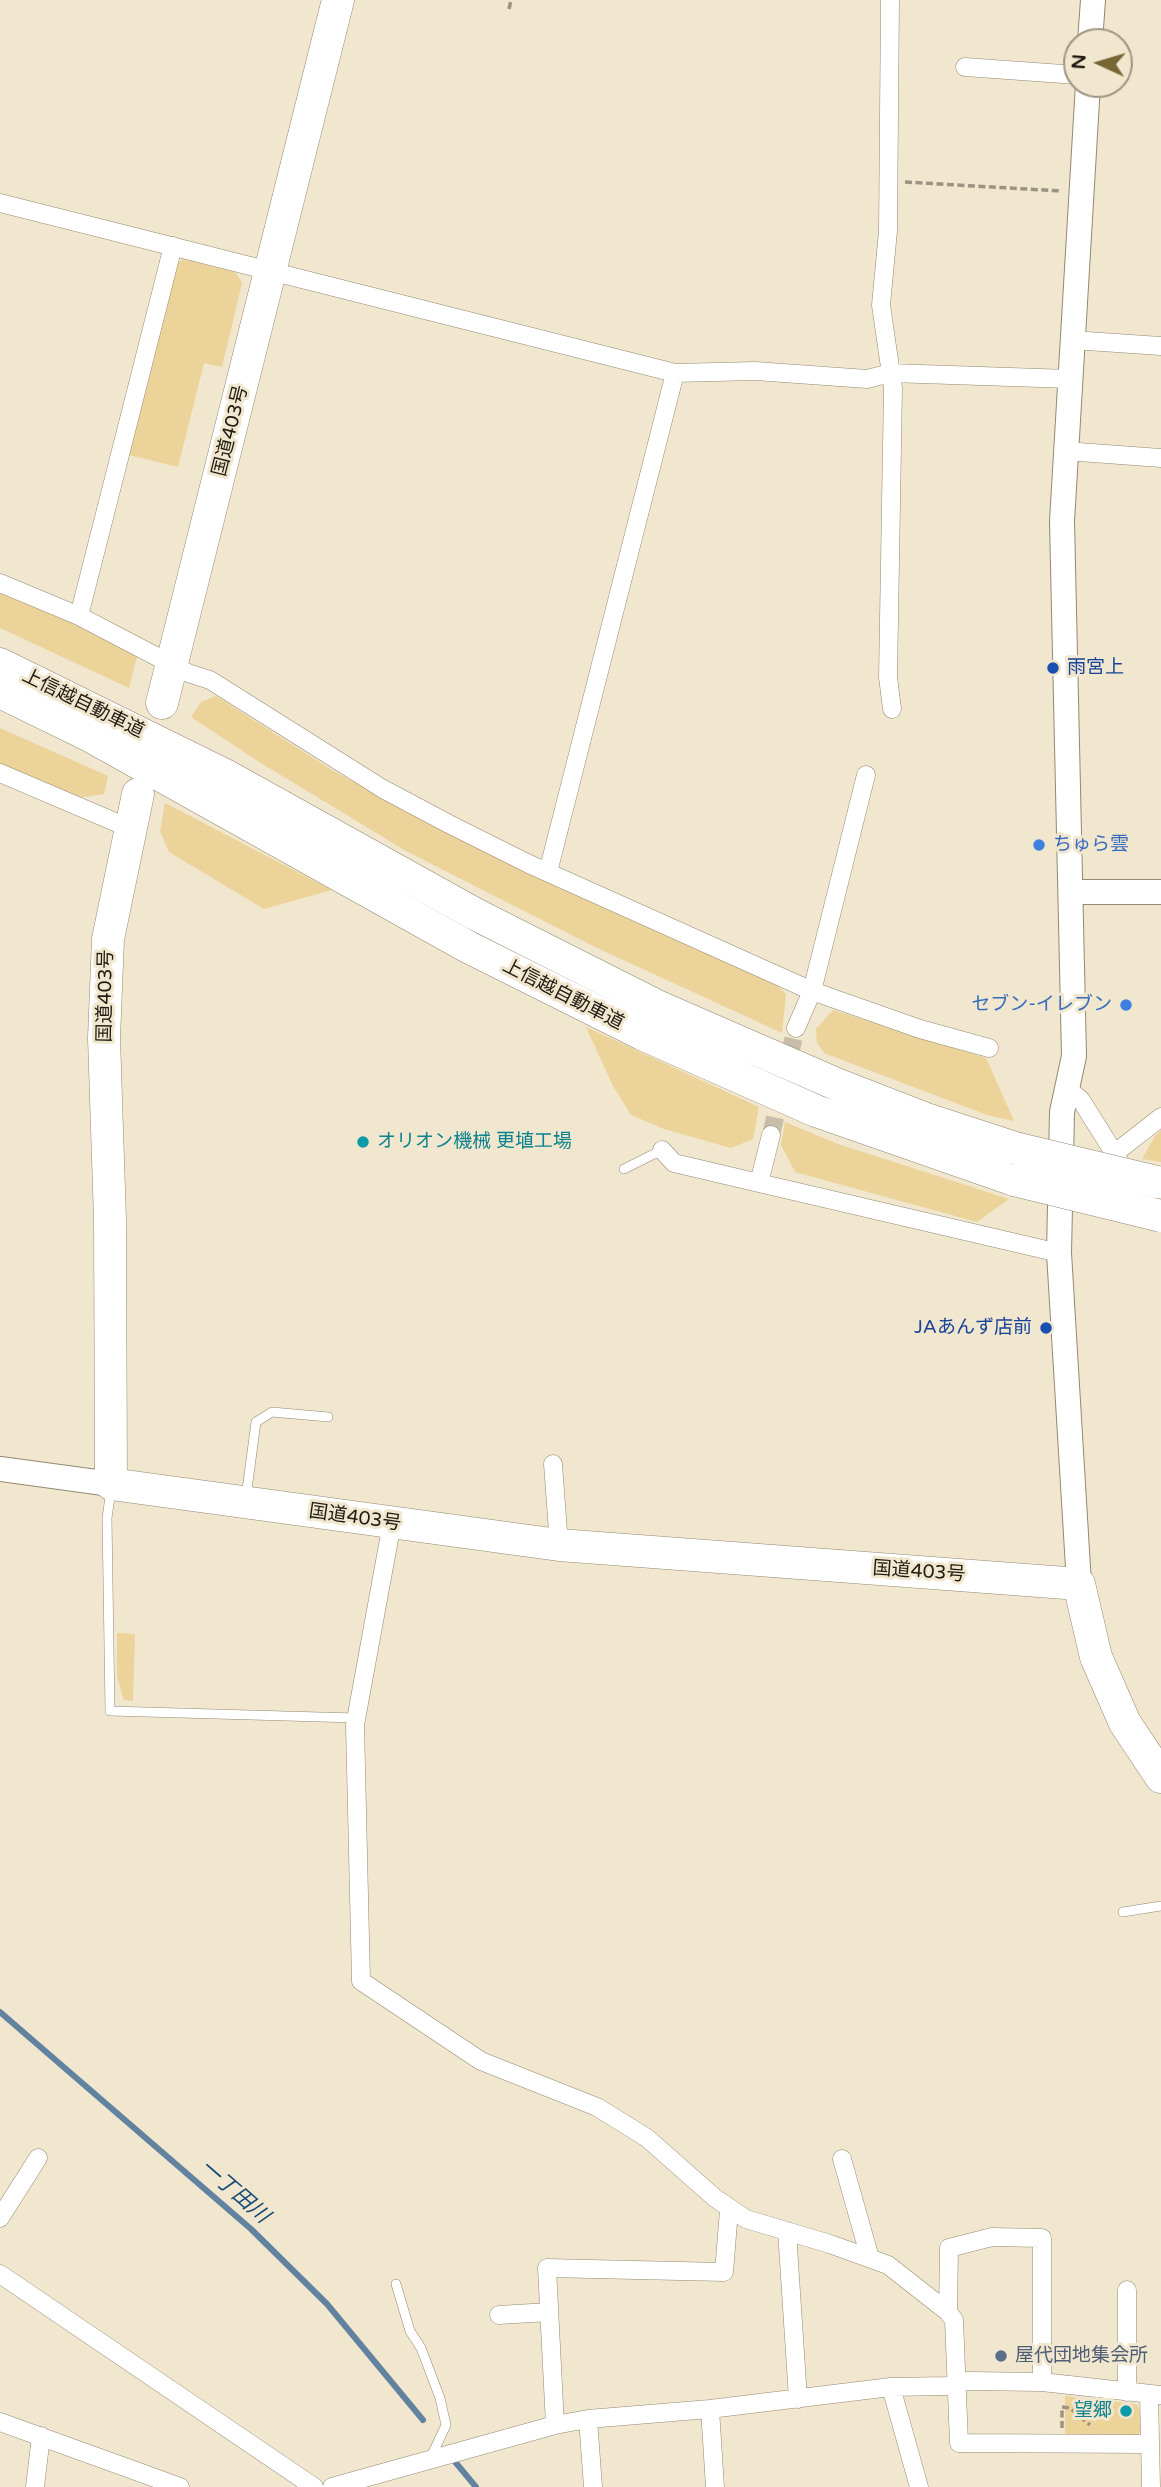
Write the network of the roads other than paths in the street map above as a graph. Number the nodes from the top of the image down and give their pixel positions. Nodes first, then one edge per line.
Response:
1 (323, 0) edge
2 (338, 0) edge
3 (890, 0) edge
4 (1093, 0) edge
5 (1091, 28) edge
6 (965, 68) dead end
7 (1063, 74) edge
8 (1086, 98) edge
9 (0, 203) edge
10 (278, 241) junction
11 (173, 246) junction
12 (271, 272) junction
13 (1072, 340) junction
14 (1161, 346) edge
15 (675, 373) junction
16 (891, 373) junction
17 (1070, 379) junction
18 (1065, 451) junction
19 (1161, 458) edge
20 (0, 583) edge
21 (79, 616) junction
22 (0, 652) edge
23 (0, 664) edge
24 (172, 665) junction
25 (0, 692) edge
26 (162, 703) dead end
27 (892, 709) dead end
28 (0, 713) edge
29 (0, 773) edge
30 (225, 775) junction
31 (866, 775) dead end
32 (138, 794) dead end
33 (129, 828) junction
34 (262, 830) junction
35 (548, 872) junction
36 (1161, 891) edge
37 (1073, 892) junction
38 (812, 991) junction
39 (796, 1028) tunnel mouth
40 (989, 1048) dead end
41 (1068, 1089) junction
42 (1161, 1117) edge
43 (771, 1135) tunnel mouth
44 (662, 1150) joint
45 (1115, 1153) junction
46 (624, 1170) dead end
47 (760, 1183) junction
48 (1159, 1183) edge
49 (1161, 1216) edge
50 (1161, 1231) edge
51 (1059, 1253) junction
52 (328, 1416) dead end
53 (553, 1464) dead end
54 (0, 1469) edge
55 (111, 1485) junction
56 (245, 1502) junction
57 (392, 1523) junction
58 (559, 1545) junction
59 (1079, 1584) junction
60 (356, 1718) junction
61 (1161, 1777) edge
62 (1161, 1906) edge
63 (1124, 1912) dead end
64 (38, 2158) dead end
65 (842, 2158) dead end
66 (729, 2210) junction
67 (0, 2218) edge
68 (787, 2231) junction
69 (870, 2258) junction
70 (0, 2274) edge
71 (396, 2284) dead end
72 (1127, 2290) dead end
73 (549, 2312) junction
74 (948, 2312) junction
75 (499, 2315) dead end
76 (1042, 2382) junction
77 (957, 2384) junction
78 (891, 2387) junction
79 (1126, 2392) junction
80 (1155, 2395) edge
81 (798, 2399) junction
82 (710, 2409) junction
83 (588, 2419) junction
84 (0, 2422) edge
85 (555, 2425) junction
86 (41, 2436) junction
87 (1150, 2444) junction
88 (429, 2461) junction
89 (34, 2487) edge
90 (180, 2487) edge
91 (314, 2487) edge
92 (332, 2487) edge
93 (593, 2487) edge
94 (715, 2487) edge
95 (919, 2487) edge
96 (1151, 2487) edge

1 - 10 highway, 国道403号
2 - 10 highway, 国道403号
3 - 16 street
4 - 5 street
6 - 7 street
8 - 13 street
9 - 11 street
10 - 12 highway, 国道403号
11 - 12 street
11 - 21 street
12 - 15 street
12 - 24 highway, 国道403号
13 - 14 street
13 - 17 street
15 - 16 street
15 - 35 street
16 - 17 street
16 - 27 street
17 - 18 street
18 - 19 street
18 - 37 street
20 - 21 street
21 - 24 street
22 - 30 highway
23 - 30 highway, 上信越自動車道
24 - 26 highway, 国道403号
24 - 35 street
25 - 34 highway, 上信越自動車道
28 - 34 highway
29 - 33 street
30 - 48 highway, 上信越自動車道, bridge
31 - 38 street
32 - 33 highway, 国道403号
33 - 55 highway, 国道403号
34 - 49 highway, 上信越自動車道, bridge
35 - 38 street
36 - 37 street
37 - 41 street
38 - 39 street
38 - 40 street
41 - 45 street
41 - 51 street
42 - 45 street
43 - 47 street
44 - 46 lane
44 - 47 street
45 - 50 street
47 - 51 street
51 - 59 street
52 - 56 lane
53 - 58 street
54 - 55 street
55 - 56 highway, 国道403号
55 - 60 lane
56 - 57 highway, 国道403号
57 - 58 highway, 国道403号
57 - 60 street
58 - 59 highway, 国道403号
59 - 61 highway
60 - 66 street
62 - 63 lane
64 - 67 street
65 - 69 street
66 - 68 street
66 - 73 street
68 - 69 street
68 - 81 street
69 - 74 street
70 - 91 street
71 - 88 lane
72 - 79 street
73 - 75 street
73 - 85 street
74 - 76 street
74 - 77 street
76 - 77 street
76 - 79 street
77 - 78 street
77 - 87 street
78 - 81 street
78 - 95 street
79 - 80 street
80 - 87 street
81 - 82 street
82 - 83 street
82 - 94 street
83 - 85 street
83 - 93 street
84 - 86 street
85 - 88 street
86 - 89 street
86 - 90 street
87 - 96 street
88 - 92 street

